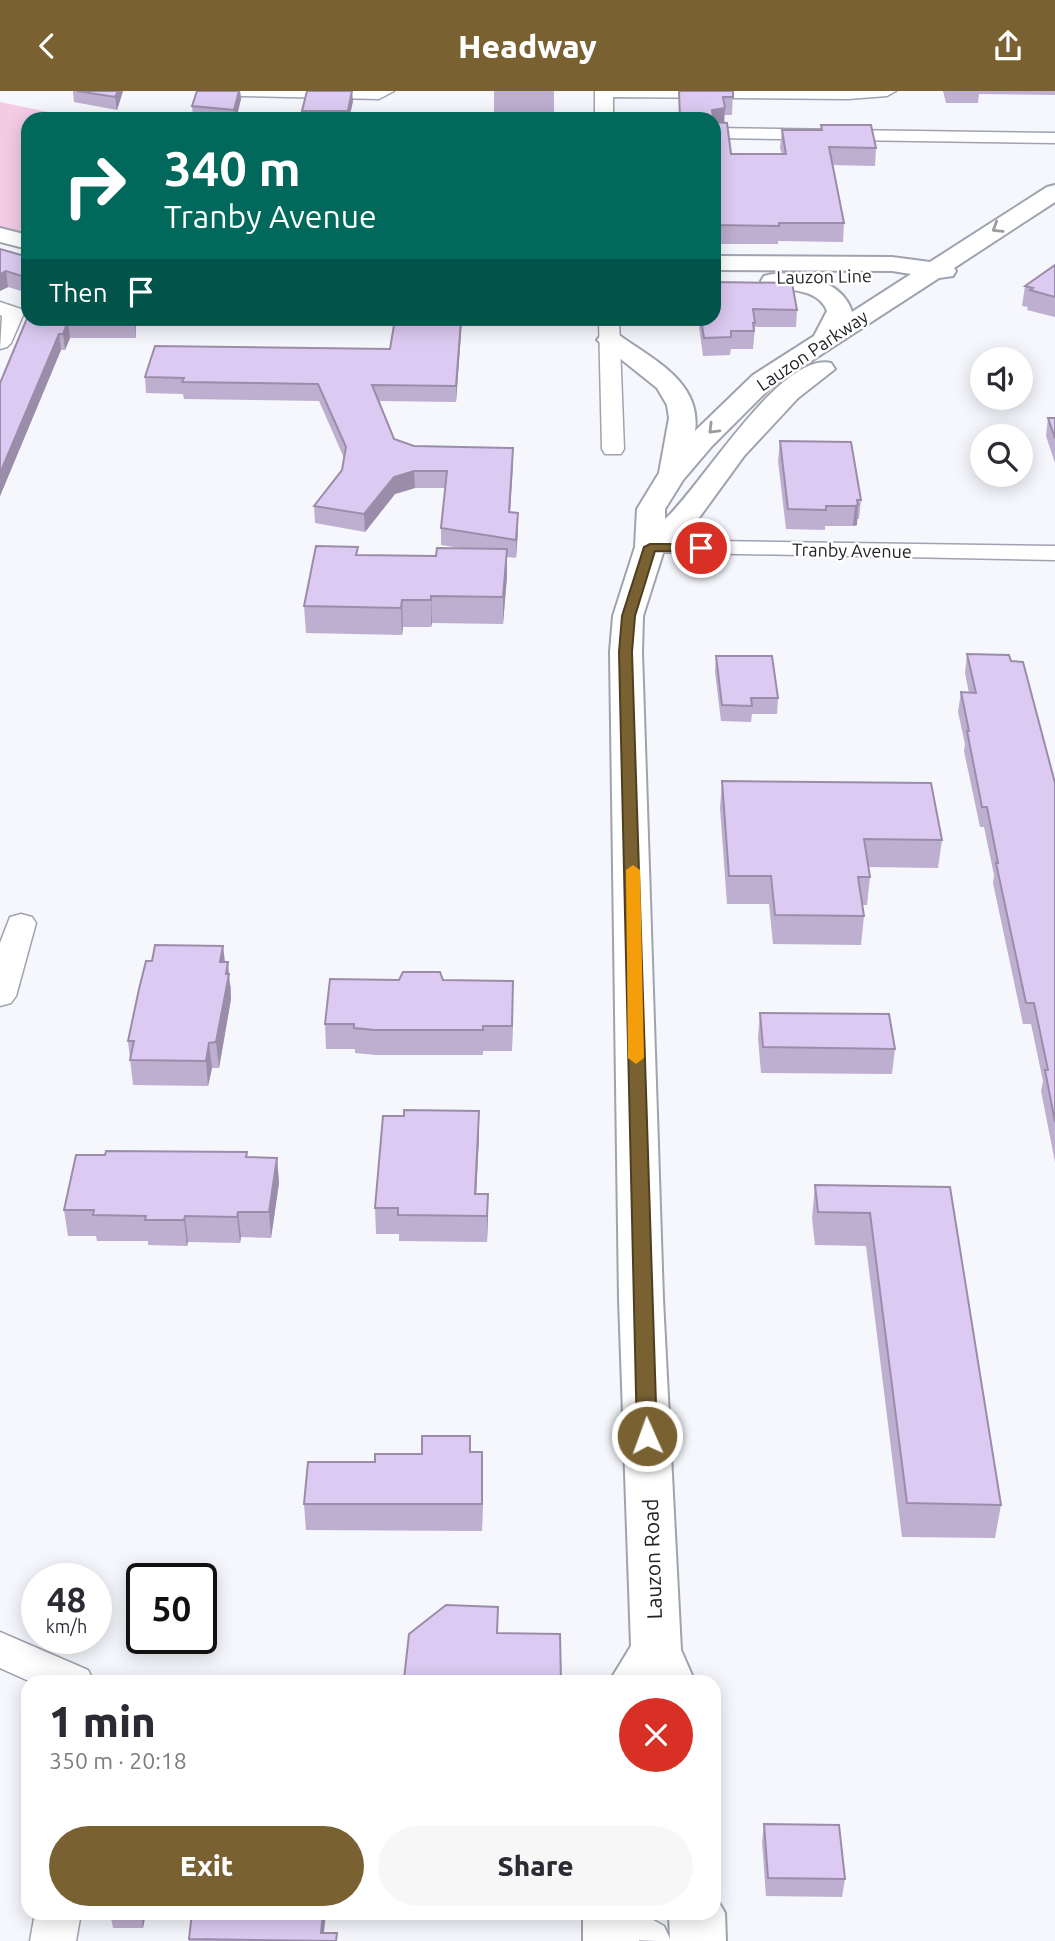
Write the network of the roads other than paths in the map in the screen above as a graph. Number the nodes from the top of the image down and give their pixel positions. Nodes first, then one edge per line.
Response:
1 (240, 91) edge
2 (887, 91) edge
3 (604, 92) edge
4 (382, 93) edge
5 (604, 112) edge
6 (721, 133) edge
7 (1055, 138) edge
8 (1055, 192) edge
9 (1055, 217) edge
10 (0, 235) edge
11 (21, 240) edge
12 (721, 263) edge
13 (934, 268) junction
14 (963, 276) junction
15 (721, 277) edge
16 (750, 277) junction
17 (0, 308) edge
18 (609, 330) edge
19 (824, 341) junction
20 (0, 343) edge
21 (613, 449) dead end
22 (671, 477) junction
23 (650, 547) junction
24 (1052, 553) edge
25 (1055, 578) edge
26 (21, 923) dead end
27 (0, 996) edge
28 (0, 1649) edge
29 (653, 1671) edge
30 (58, 1675) edge
31 (57, 1920) edge
32 (697, 1920) edge
33 (53, 1941) edge
34 (698, 1941) edge

1 - 4 street
2 - 3 street
3 - 5 street
6 - 7 street
8 -> 13 main road, Lauzon Parkway
9 - 14 main road, Lauzon Parkway
10 - 11 main road
12 - 13 main road, Lauzon Line
13 - 14 main road, Lauzon Line
13 - 16 main road, Lauzon Line
13 - 19 main road, Lauzon Parkway
14 - 23 main road, Lauzon Parkway
15 - 16 main road, Lauzon Line
16 - 19 main road
17 - 20 street
18 - 21 street
18 - 22 main road
19 -> 22 main road, Lauzon Parkway
22 - 23 main road, Lauzon Parkway
23 - 24 street, Tranby Avenue
23 - 29 main road, Lauzon Road
24 - 25 street
26 - 27 street
28 - 30 street
31 - 33 street
32 - 34 main road

